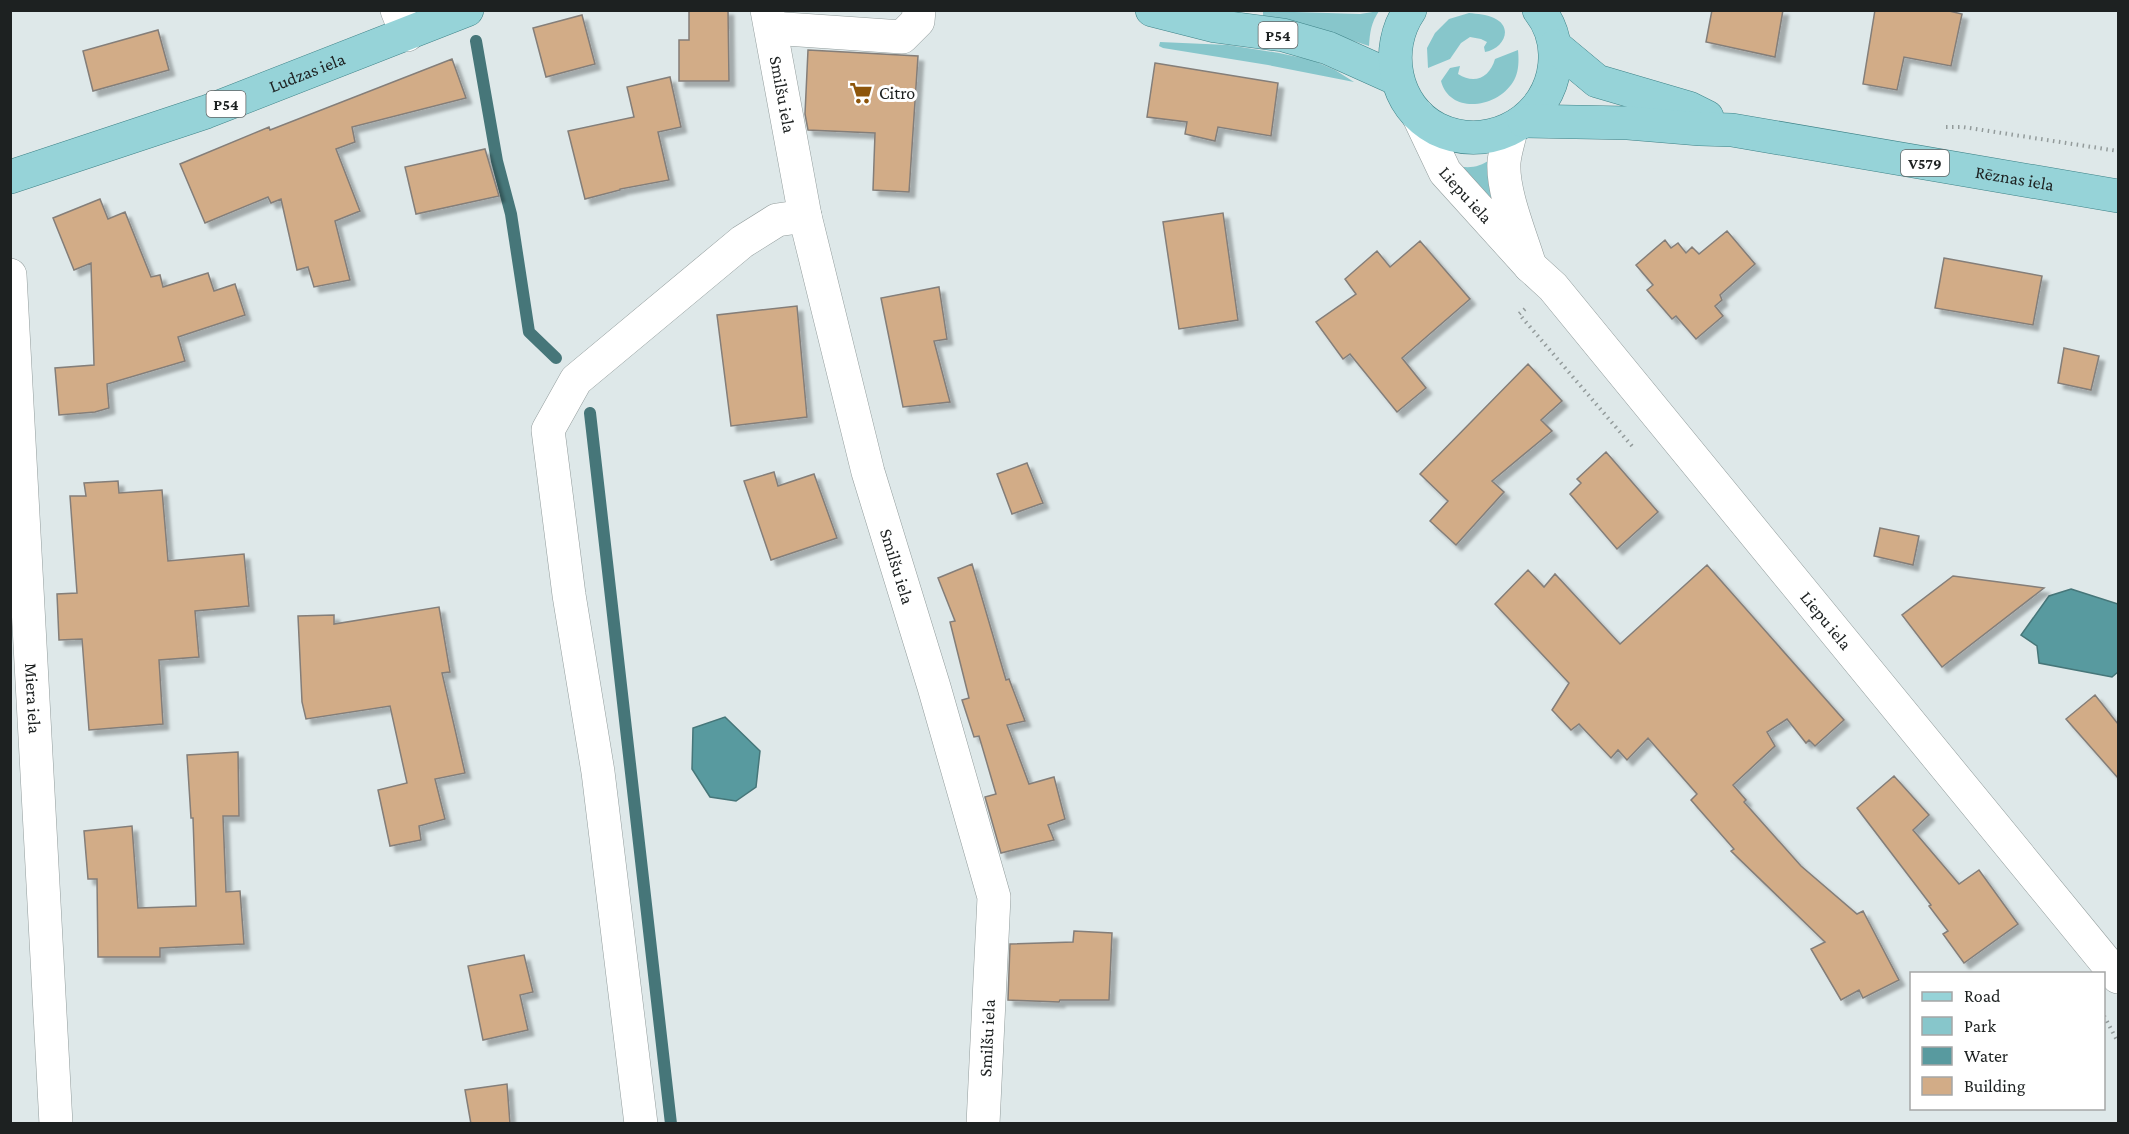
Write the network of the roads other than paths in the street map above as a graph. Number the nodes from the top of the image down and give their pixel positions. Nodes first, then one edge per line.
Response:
1 (467, 10) edge
2 (919, 10) edge
3 (1152, 10) edge
4 (1410, 10) edge
5 (769, 19) edge
6 (1547, 21) edge
7 (402, 23) edge
8 (1397, 79) junction
9 (1418, 115) junction
10 (1517, 126) junction
11 (1732, 130) junction
12 (10, 177) edge
13 (2118, 196) edge
14 (805, 216) junction
15 (1530, 266) junction
16 (10, 275) edge
17 (2118, 977) edge
18 (56, 1124) edge
19 (641, 1124) edge
20 (983, 1124) edge

1 - 7 main road, Ludzas iela / P54
2 - 5 street
3 - 8 main road, P54
4 - 8 main road
5 - 14 street, Smilšu iela
6 - 10 main road
6 - 11 main road, Rēznas iela / V579
7 - 12 main road, Ludzas iela / P54
8 - 9 main road
9 - 10 main road, Rēznas iela
9 - 15 street, Liepu iela
10 - 11 main road, Rēznas iela / V579
10 - 15 street, Liepu iela
11 - 13 main road, Rēznas iela / V579
14 - 19 street
14 - 20 street, Smilšu iela
15 - 17 street, Liepu iela
16 - 18 street, Miera iela

